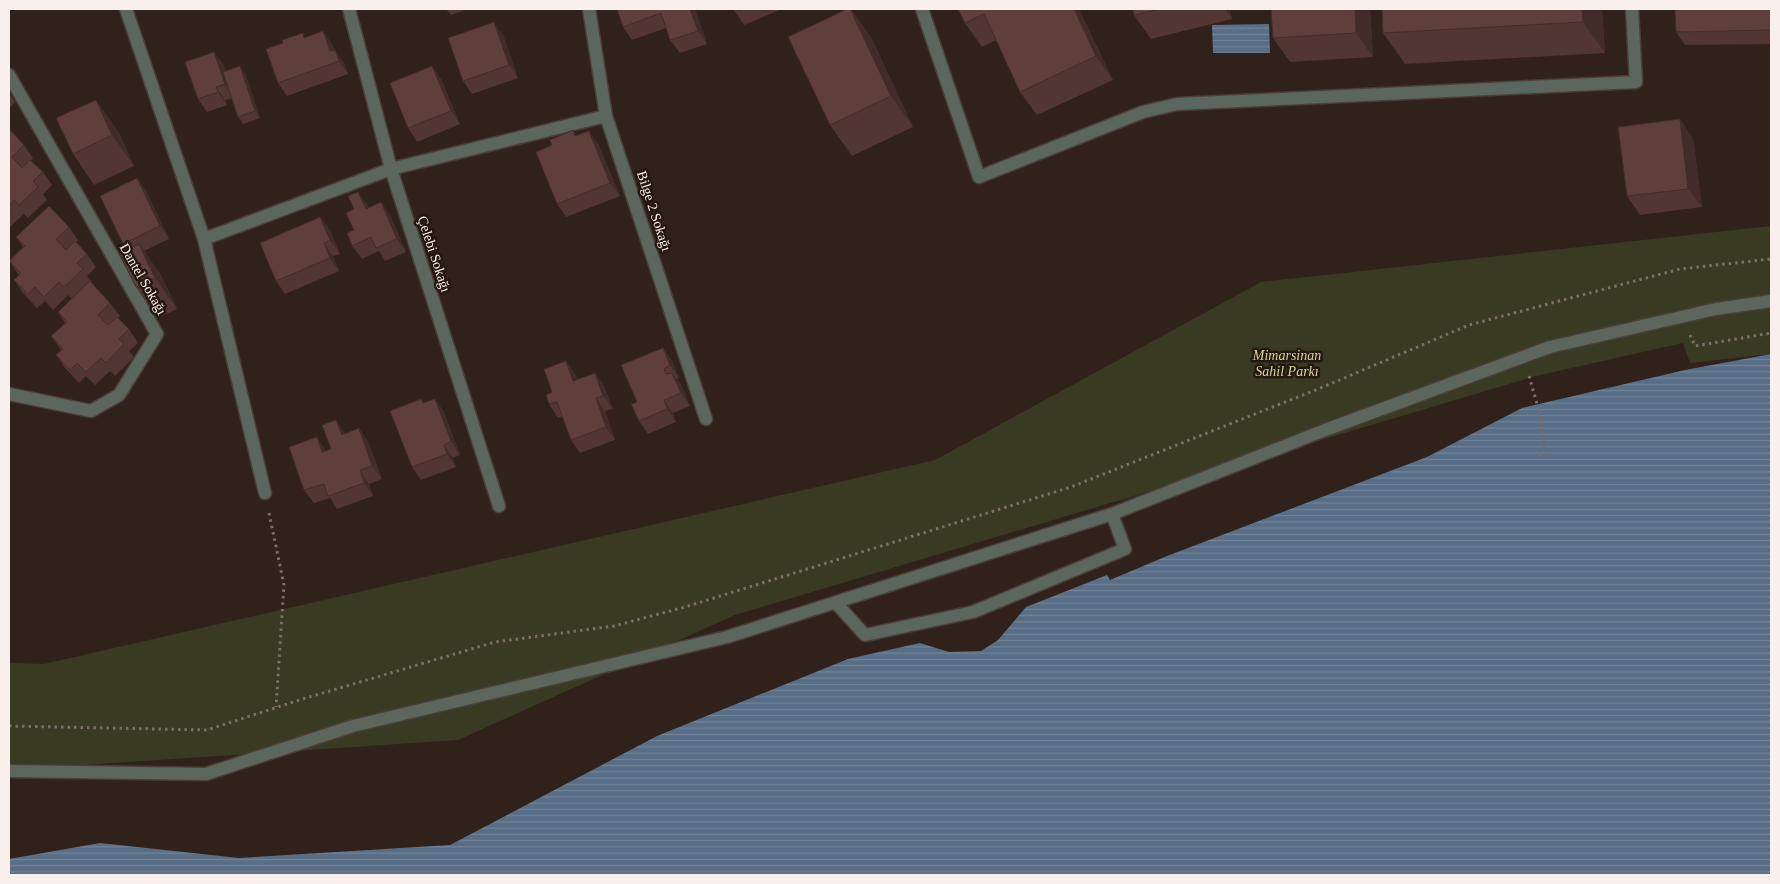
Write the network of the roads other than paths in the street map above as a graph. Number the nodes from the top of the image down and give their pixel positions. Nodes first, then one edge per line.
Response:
1 (126, 9) edge
2 (349, 9) edge
3 (589, 9) edge
4 (922, 9) edge
5 (1632, 9) edge
6 (9, 75) edge
7 (606, 116) junction
8 (391, 169) junction
9 (204, 239) junction
10 (1771, 302) edge
11 (9, 394) edge
12 (706, 419) dead end
13 (265, 493) road end
14 (499, 506) dead end
15 (1112, 514) junction
16 (836, 602) junction
17 (9, 771) edge

1 - 9 street
2 - 8 street, Çelebi Sokağı
3 - 7 street, Bilge 2 Sokağı
4 - 5 street
6 - 11 street, Dantel Sokağı
7 - 8 street
7 - 12 street, Bilge 2 Sokağı
8 - 9 street
8 - 14 street, Çelebi Sokağı
9 - 13 street
10 - 15 street
15 - 16 street
15 - 16 street
16 - 17 street

